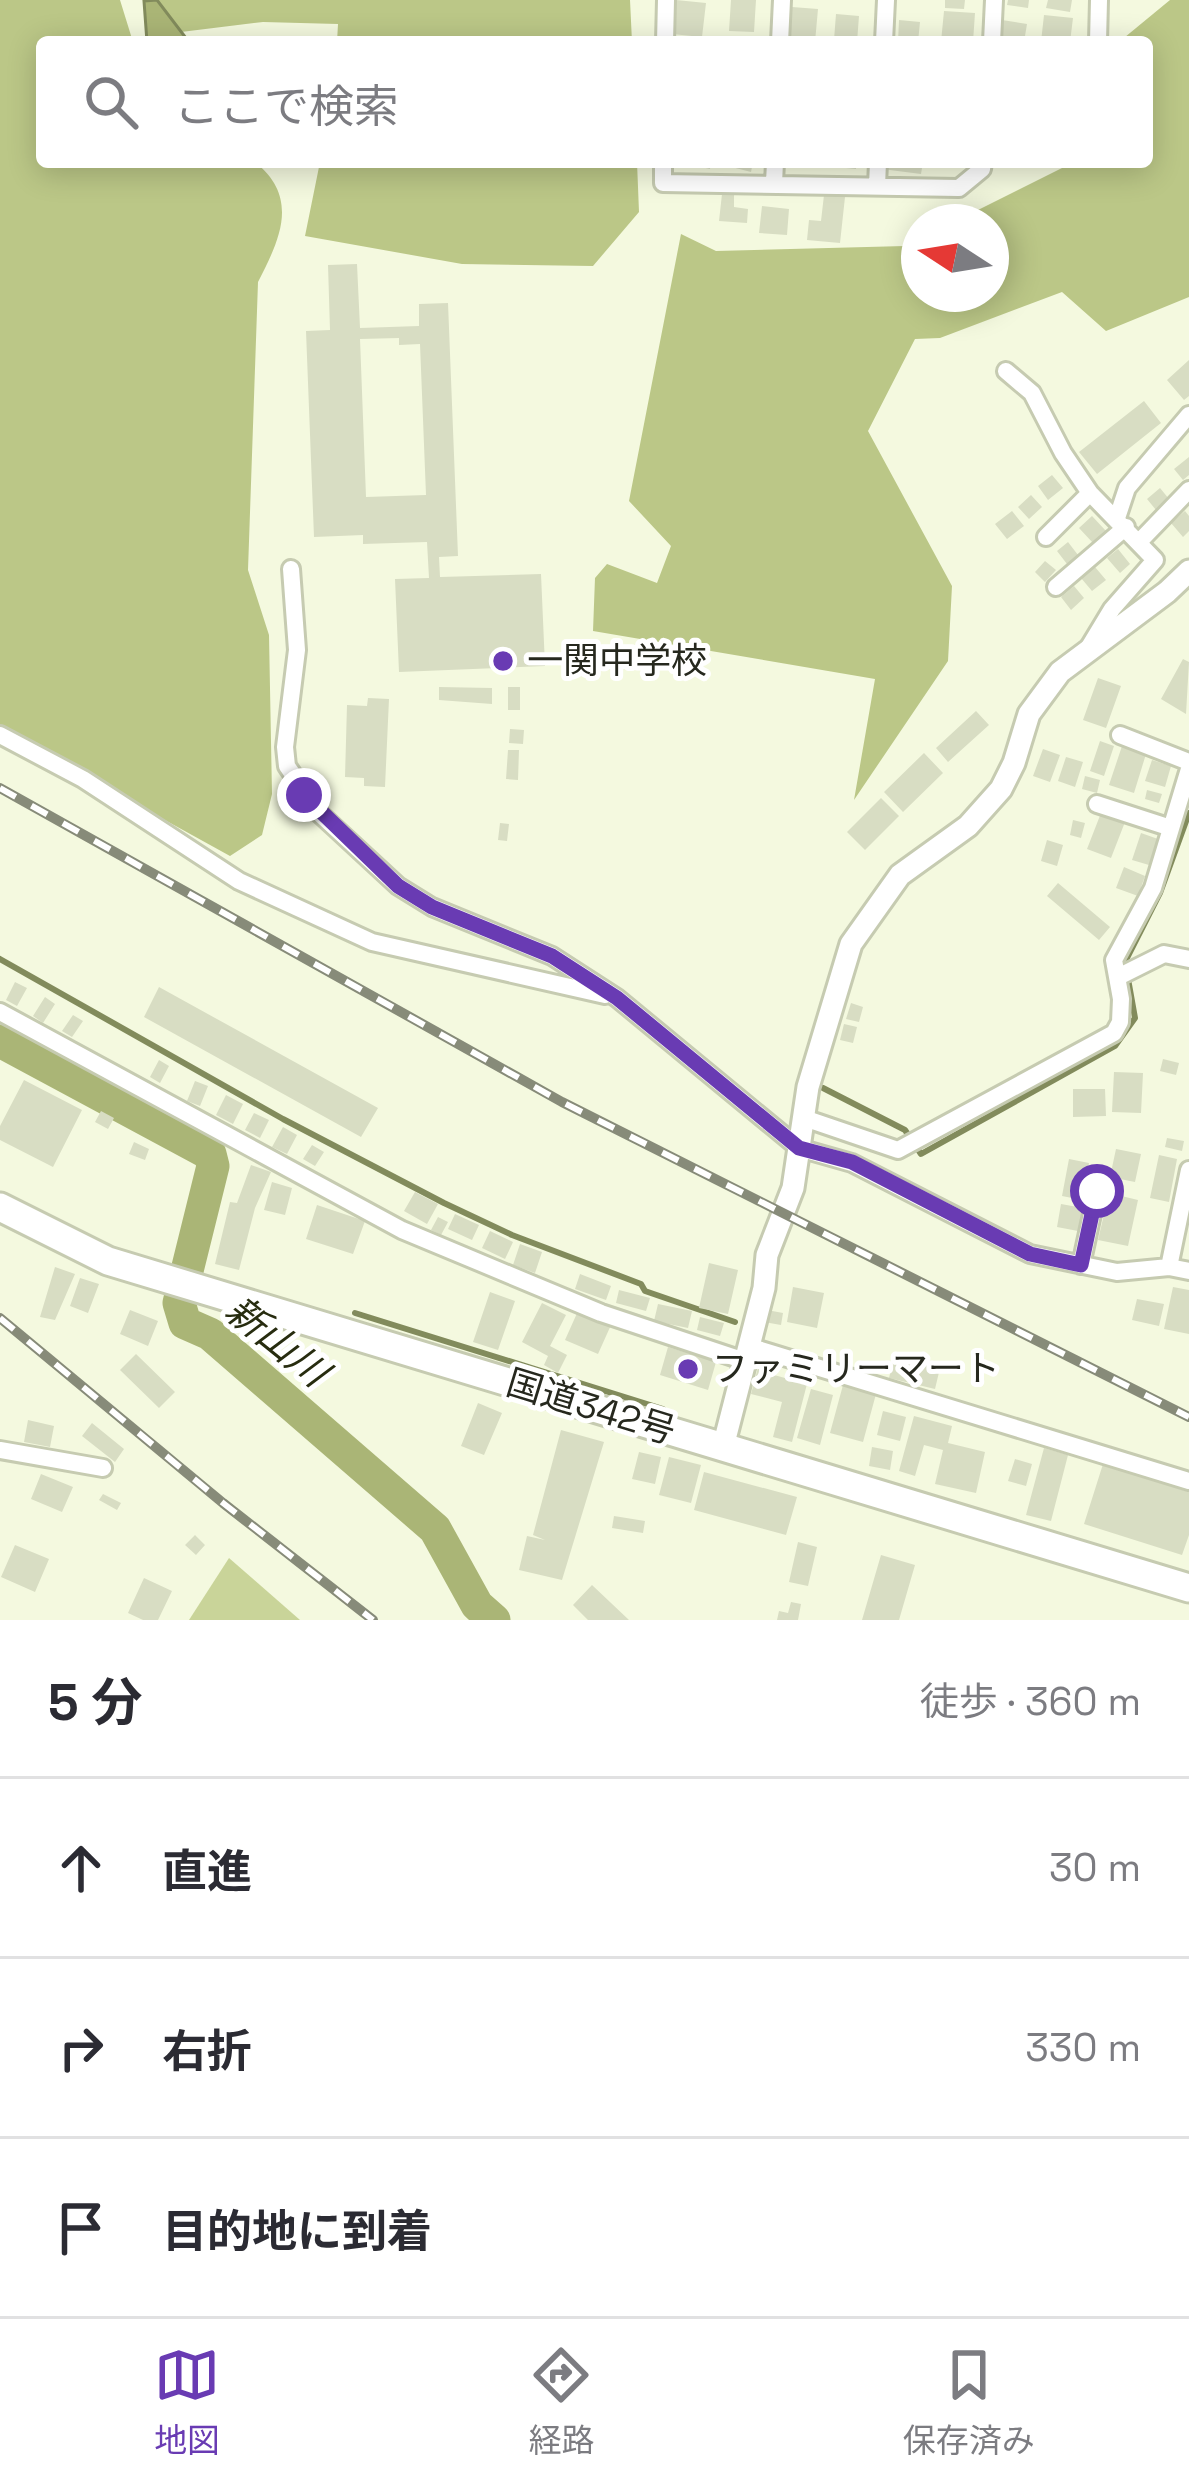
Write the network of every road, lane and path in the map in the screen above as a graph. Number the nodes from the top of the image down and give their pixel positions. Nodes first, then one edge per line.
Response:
1 (666, 0) edge
2 (782, 0) edge
3 (886, 0) edge
4 (994, 0) edge
5 (1099, 0) edge
6 (665, 36) edge
7 (780, 36) edge
8 (884, 36) edge
9 (992, 36) edge
10 (1098, 36) edge
11 (663, 168) edge
12 (775, 168) edge
13 (878, 168) edge
14 (982, 168) edge
15 (774, 183) junction
16 (878, 186) junction
17 (1006, 371) dead end
18 (1189, 415) edge
19 (1189, 490) edge
20 (1090, 493) junction
21 (1121, 522) junction
22 (1046, 537) dead end
23 (1139, 542) junction
24 (292, 569) dead end
25 (1189, 571) edge
26 (1056, 586) dead end
27 (1086, 652) junction
28 (0, 735) edge
29 (1120, 735) dead end
30 (1189, 765) edge
31 (1097, 804) dead end
32 (1171, 828) junction
33 (1189, 959) edge
34 (1118, 977) junction
35 (617, 998) junction
36 (0, 1012) edge
37 (804, 1118) junction
38 (799, 1148) junction
39 (1189, 1170) edge
40 (1097, 1191) dead end
41 (0, 1207) edge
42 (1081, 1265) junction
43 (1169, 1267) junction
44 (1189, 1271) edge
45 (747, 1353) junction
46 (723, 1447) junction
47 (0, 1450) edge
48 (103, 1468) dead end
49 (1189, 1481) edge
50 (1189, 1588) edge

1 - 6 street
2 - 7 street
3 - 8 street
4 - 9 street
5 - 10 street
11 - 15 street
12 - 15 street
13 - 16 street
14 - 16 street
15 - 16 street
17 - 20 street
18 - 21 street
19 - 23 street
20 - 21 street
20 - 22 street
21 - 23 street
21 - 26 street
23 - 27 street
24 - 35 street
25 - 27 street
27 - 37 street
28 - 35 street
29 - 30 street
30 - 32 street
31 - 32 street
32 - 34 street
33 - 34 street
34 - 37 street
35 - 38 street
36 - 45 street
37 - 38 street
38 - 42 street
38 - 45 street
39 - 43 street
40 - 42 street
41 - 46 highway, 国道342号
42 - 43 street
43 - 44 street
45 - 46 street
45 - 49 street
46 - 50 highway, 国道342号
47 - 48 street

